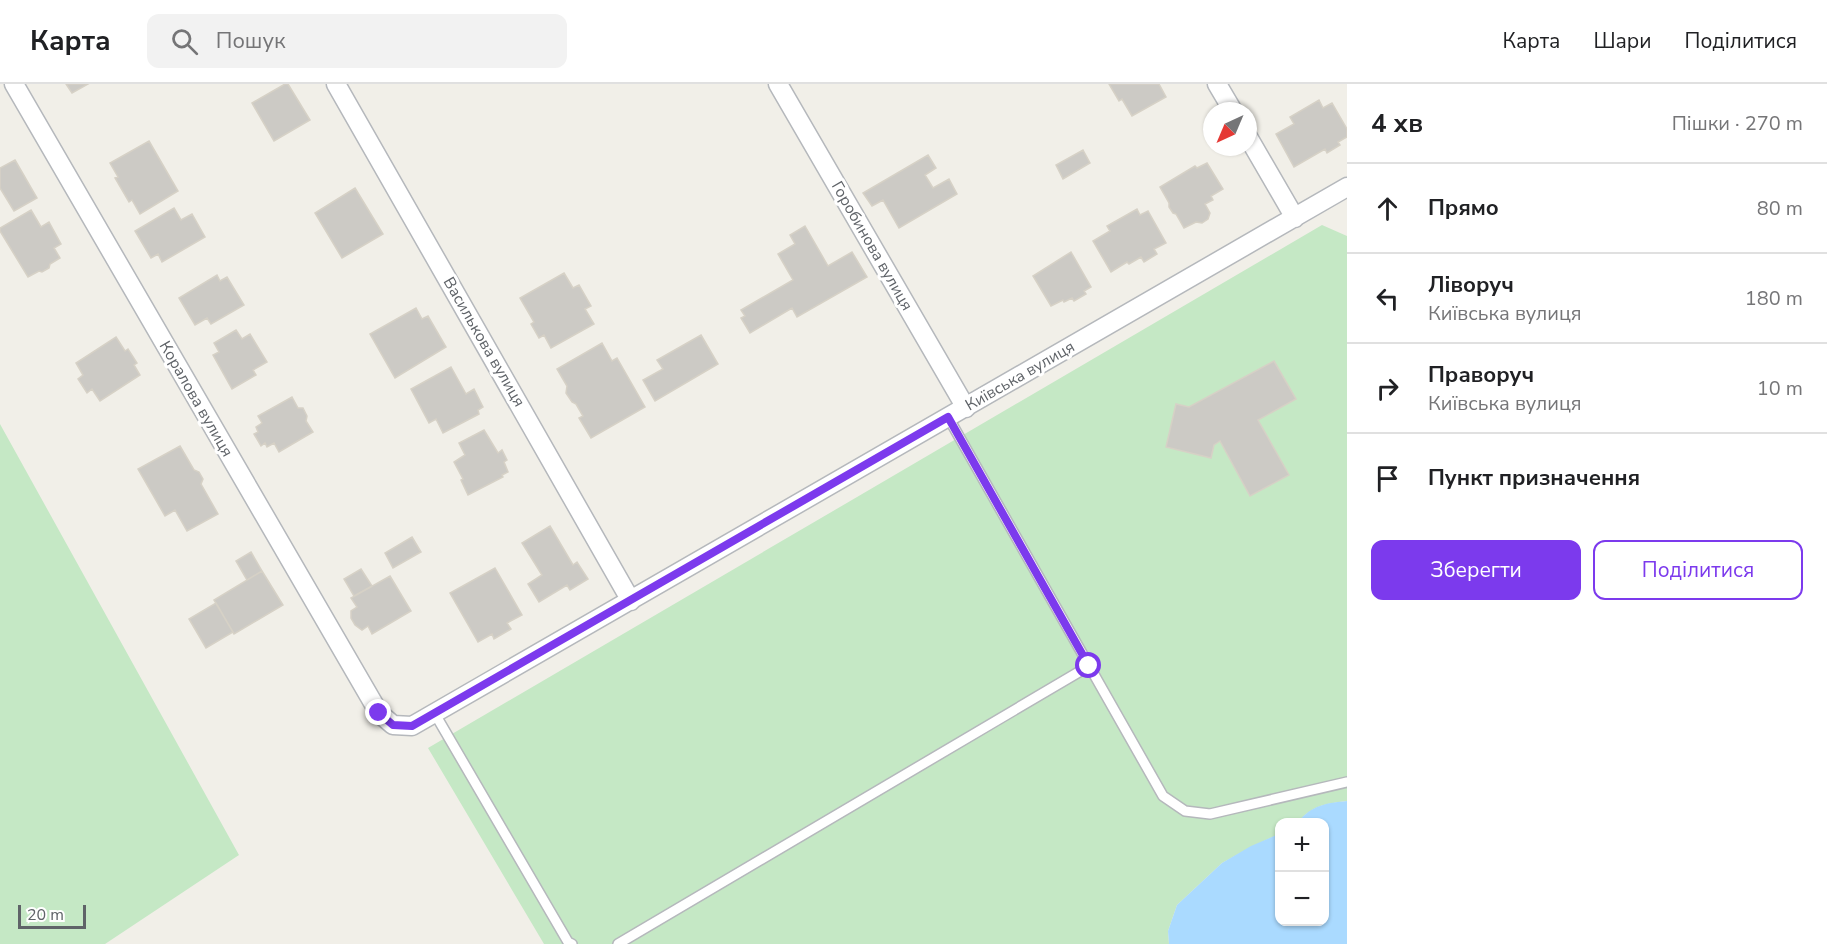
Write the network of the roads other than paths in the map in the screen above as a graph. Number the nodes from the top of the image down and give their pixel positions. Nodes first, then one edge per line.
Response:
1 (14, 84) edge
2 (336, 84) edge
3 (778, 84) edge
4 (1217, 84) edge
5 (1228, 102) edge
6 (1257, 153) edge
7 (1347, 187) edge
8 (1294, 218) junction
9 (966, 408) junction
10 (948, 417) junction
11 (631, 601) junction
12 (1089, 666) junction
13 (379, 713) joint
14 (435, 714) junction
15 (1347, 782) edge
16 (572, 944) edge
17 (618, 944) edge

1 - 13 street, Коралова вулиця
2 - 11 street, Василькова вулиця
3 - 9 street, Горобинова вулиця
4 - 5 street
6 - 8 street
7 - 8 street, Київська вулиця
8 - 9 street, Київська вулиця
9 - 10 street, Київська вулиця
10 - 11 street, Київська вулиця
10 - 12 lane
11 - 14 street, Київська вулиця
12 - 15 lane
12 - 17 lane
13 - 14 street, Київська вулиця
14 - 16 lane

